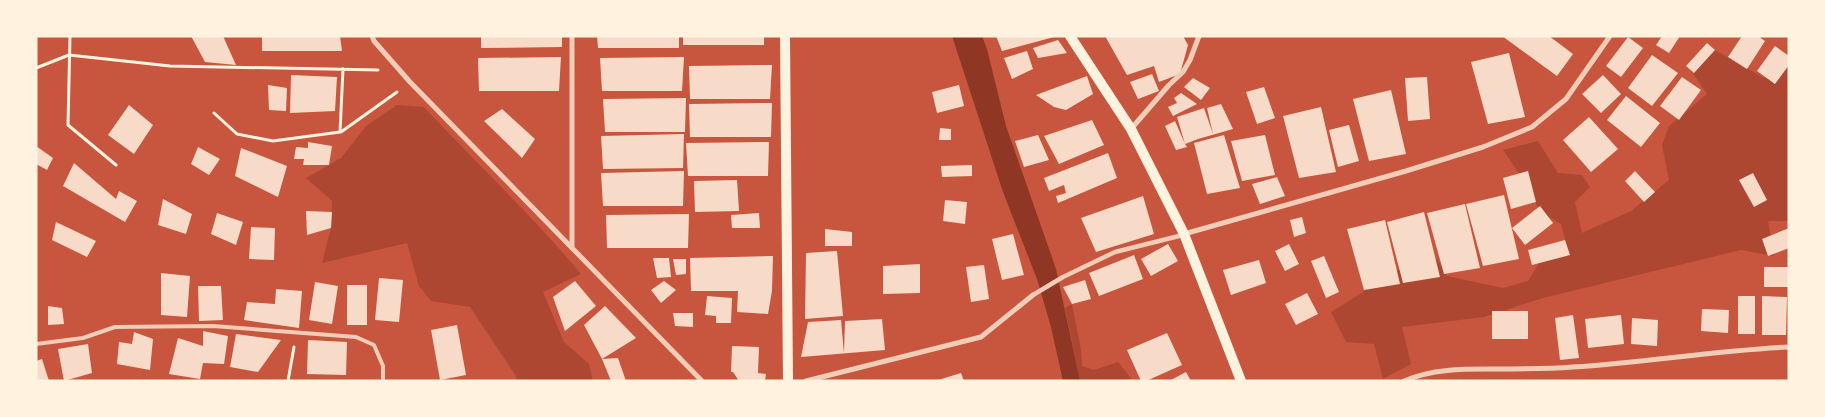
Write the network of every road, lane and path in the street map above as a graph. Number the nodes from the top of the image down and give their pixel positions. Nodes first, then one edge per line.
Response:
1 (70, 36) edge
2 (372, 36) edge
3 (572, 36) edge
4 (785, 36) edge
5 (1070, 36) edge
6 (1199, 36) edge
7 (1610, 36) edge
8 (69, 55) junction
9 (36, 68) edge
10 (343, 69) junction
11 (399, 71) junction
12 (410, 82) junction
13 (214, 113) dead end
14 (1131, 129) junction
15 (340, 132) junction
16 (116, 165) dead end
17 (1184, 234) junction
18 (572, 249) junction
19 (1033, 295) joint
20 (297, 331) junction
21 (36, 344) edge
22 (1789, 347) edge
23 (288, 381) edge
24 (383, 381) edge
25 (702, 381) edge
26 (788, 381) edge
27 (806, 381) edge
28 (1241, 381) edge
29 (1404, 381) edge

1 - 8 path
2 - 11 street
3 - 18 street
4 - 26 main road
5 - 14 main road
6 - 14 street
7 - 17 street
8 - 9 path
8 - 10 path
8 - 16 path
10 - 11 path
10 - 15 path
11 - 12 street
12 - 15 path
12 - 18 street
13 - 15 path
14 - 17 main road
17 - 19 street
17 - 28 main road
18 - 25 street
19 - 27 street
20 - 21 lane
20 - 23 path
20 - 24 lane
22 - 29 street

